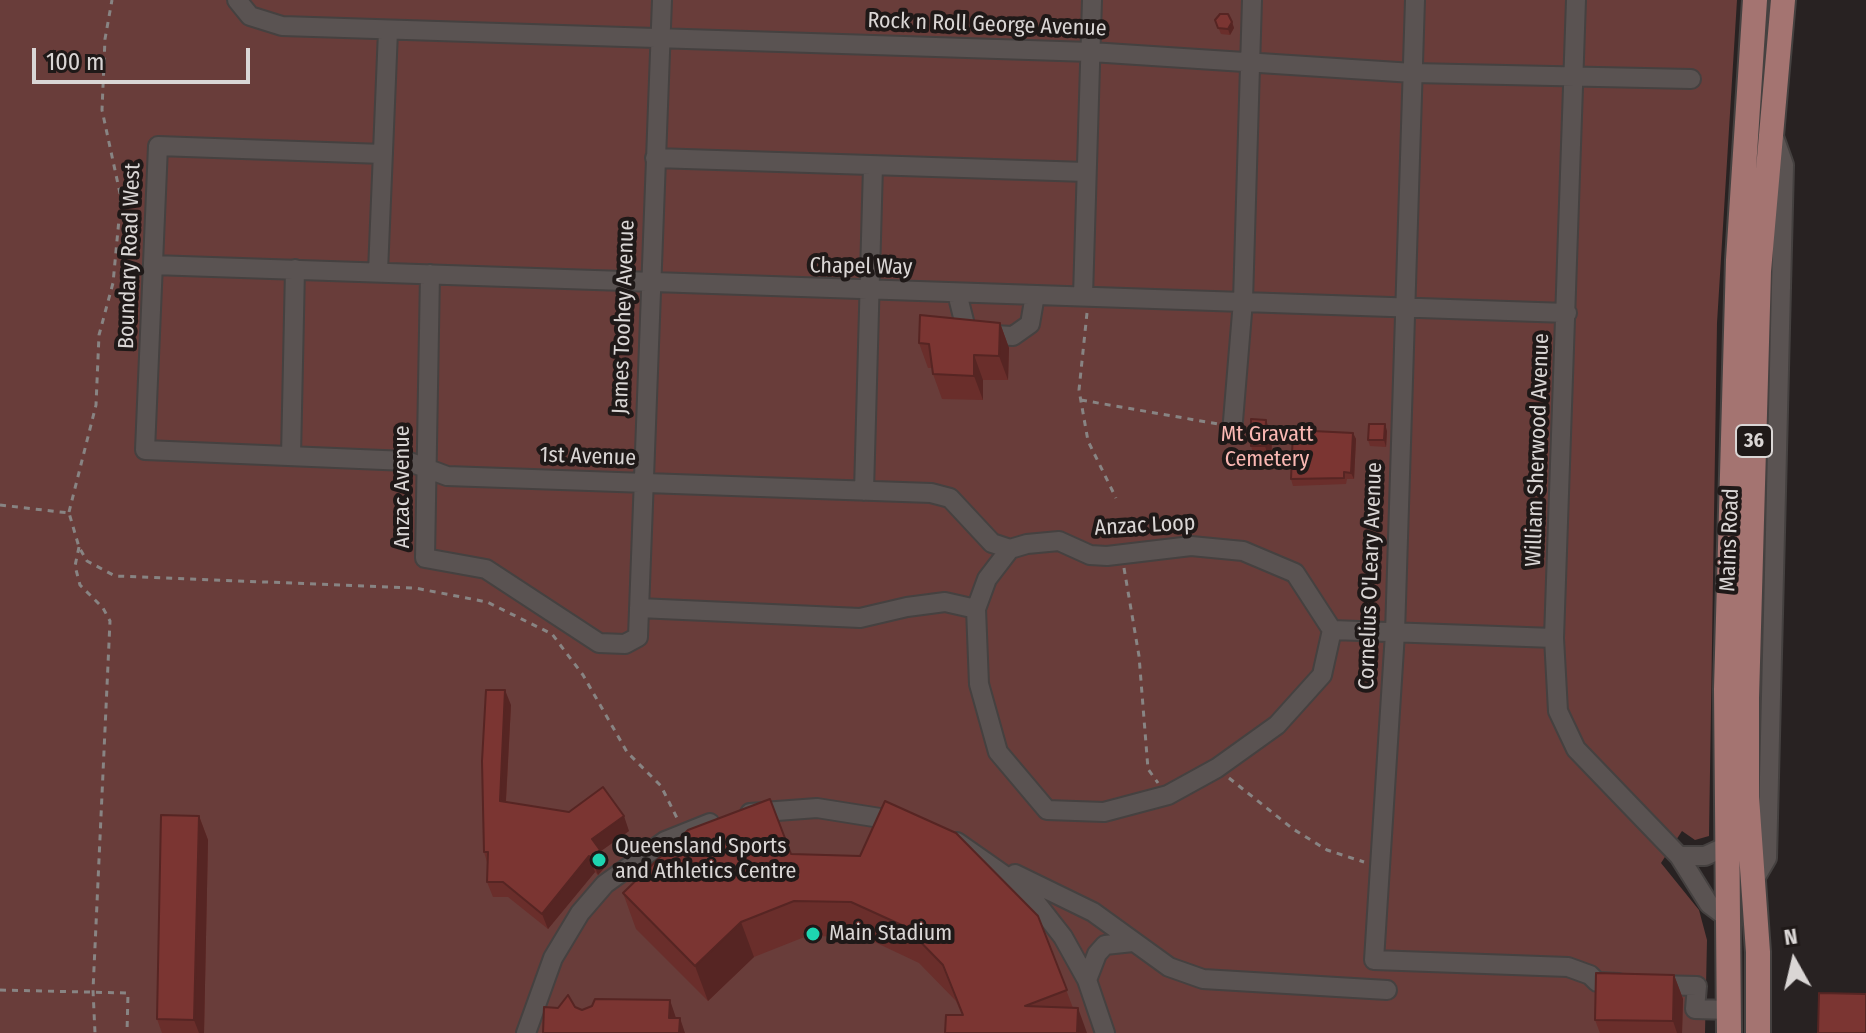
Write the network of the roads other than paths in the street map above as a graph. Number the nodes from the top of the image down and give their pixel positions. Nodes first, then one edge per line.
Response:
1 (237, 0) edge
2 (662, 0) edge
3 (1092, 0) edge
4 (1252, 0) edge
5 (1415, 0) edge
6 (1576, 0) edge
7 (1755, 0) edge
8 (1783, 0) edge
9 (388, 31) junction
10 (660, 38) junction
11 (1091, 52) junction
12 (1250, 65) junction
13 (1413, 73) junction
14 (1575, 77) junction
15 (1691, 79) dead end
16 (383, 154) junction
17 (655, 158) junction
18 (873, 166) junction
19 (1086, 172) junction
20 (153, 265) junction
21 (295, 269) junction
22 (378, 272) junction
23 (430, 274) junction
24 (649, 284) junction
25 (869, 291) junction
26 (957, 293) junction
27 (1035, 295) junction
28 (1085, 301) junction
29 (1243, 301) junction
30 (1404, 306) junction
31 (1567, 313) junction
32 (1233, 421) road end
33 (145, 450) joint
34 (291, 456) junction
35 (426, 467) junction
36 (642, 483) junction
37 (864, 491) junction
38 (1010, 549) junction
39 (639, 608) junction
40 (976, 609) junction
41 (1332, 630) junction
42 (1395, 633) junction
43 (638, 637) joint
44 (1554, 638) junction
45 (914, 826) edge
46 (938, 834) edge
47 (1727, 846) junction
48 (1679, 856) junction
49 (987, 861) junction
50 (1729, 919) junction
51 (1133, 942) junction
52 (1087, 980) junction
53 (1387, 990) dead end
54 (1729, 1021) edge
55 (526, 1033) edge
56 (1105, 1033) edge
57 (1758, 1033) edge

1 - 9 street, Rock n Roll George Avenue
2 - 10 street, James Toohey Avenue
3 - 11 street
4 - 12 street
5 - 13 street, Cornelius O'Leary Avenue
6 - 14 street, William Sherwood Avenue
7 - 47 main road, Mains Road / 36
8 - 57 main road, Mains Road / 36
9 - 10 street, Rock n Roll George Avenue
9 - 16 street
10 - 11 street, Rock n Roll George Avenue
10 - 17 street, James Toohey Avenue
11 - 12 street, Rock n Roll George Avenue
11 - 19 street
12 - 13 street, Rock n Roll George Avenue
12 - 29 street
13 - 14 street, Rock n Roll George Avenue
13 - 30 street, Cornelius O'Leary Avenue
14 - 15 street, Rock n Roll George Avenue
14 - 31 street, William Sherwood Avenue
16 - 20 street, Boundary Road West
16 - 22 street
17 - 18 street
17 - 24 street, James Toohey Avenue
18 - 19 street
18 - 25 street
19 - 28 street
20 - 21 street, Chapel Way
20 - 33 street, Boundary Road West
21 - 22 street, Chapel Way
21 - 34 street
22 - 23 street, Chapel Way
23 - 24 street, Chapel Way
23 - 35 street, Anzac Avenue
24 - 25 street, Chapel Way
24 - 36 street, James Toohey Avenue
25 - 26 street, Chapel Way
25 - 37 street
26 - 27 street, Chapel Way
26 - 27 street
27 - 28 street, Chapel Way
28 - 29 street, Chapel Way
29 - 30 street, Chapel Way
29 - 32 street
30 - 31 street, Chapel Way
30 - 42 street, Cornelius O'Leary Avenue
31 - 44 street, William Sherwood Avenue
33 - 34 street, 1st Avenue
34 - 35 street, 1st Avenue
35 - 36 street, 1st Avenue
35 - 43 street, Anzac Avenue
36 - 37 street, 1st Avenue
36 - 39 street, James Toohey Avenue
37 - 38 street, 1st Avenue
38 - 40 street
38 - 41 street, Anzac Loop
39 - 40 street
39 - 43 street, James Toohey Avenue
40 - 41 street
41 - 42 street
42 - 44 street
42 - 54 street, Cornelius O'Leary Avenue
44 - 48 street, William Sherwood Avenue
45 - 55 street
46 - 49 street
47 - 48 street
47 - 50 main road, Mains Road / 36
48 - 50 street, William Sherwood Avenue
49 - 51 street
49 - 52 street
50 - 54 main road, Mains Road / 36
51 - 52 street
51 - 53 street
52 - 56 street

